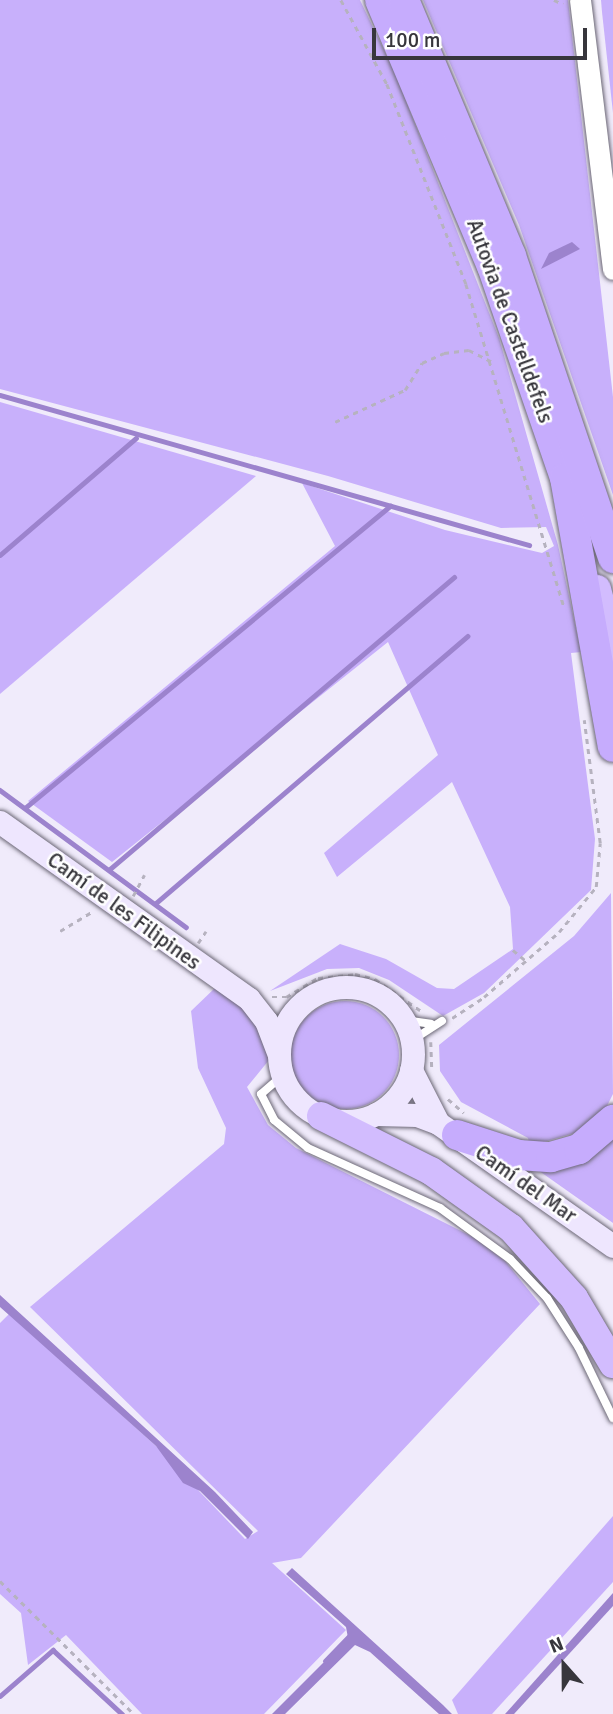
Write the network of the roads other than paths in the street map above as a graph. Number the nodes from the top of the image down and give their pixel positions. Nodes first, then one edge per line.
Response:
1 (380, 0) edge
2 (404, 0) edge
3 (580, 0) edge
4 (613, 269) edge
5 (565, 478) junction
6 (613, 558) edge
7 (613, 650) edge
8 (613, 747) edge
9 (0, 822) edge
10 (256, 998) junction
11 (306, 1001) junction
12 (407, 1030) junction
13 (281, 1065) junction
14 (421, 1071) junction
15 (376, 1114) junction
16 (321, 1116) junction
17 (613, 1120) edge
18 (454, 1124) junction
19 (613, 1246) edge
20 (613, 1364) edge
21 (613, 1418) edge

1 - 5 highway, Autovia de Castelldefels
2 - 6 highway, Autovia de Castelldefels
3 - 4 street
5 - 7 highway, Autovia de Castelldefels
5 - 8 highway
9 - 10 main road, Camí de les Filipines
10 - 11 main road
10 - 13 main road
11 - 12 main road
11 - 13 main road
12 - 12 lane
12 - 14 main road
13 - 16 main road
13 - 21 lane
14 - 15 main road
14 - 18 main road, Camí del Mar
15 - 16 main road
15 - 18 main road, Camí del Mar
16 - 20 highway
17 - 18 highway
18 - 19 main road, Camí del Mar

